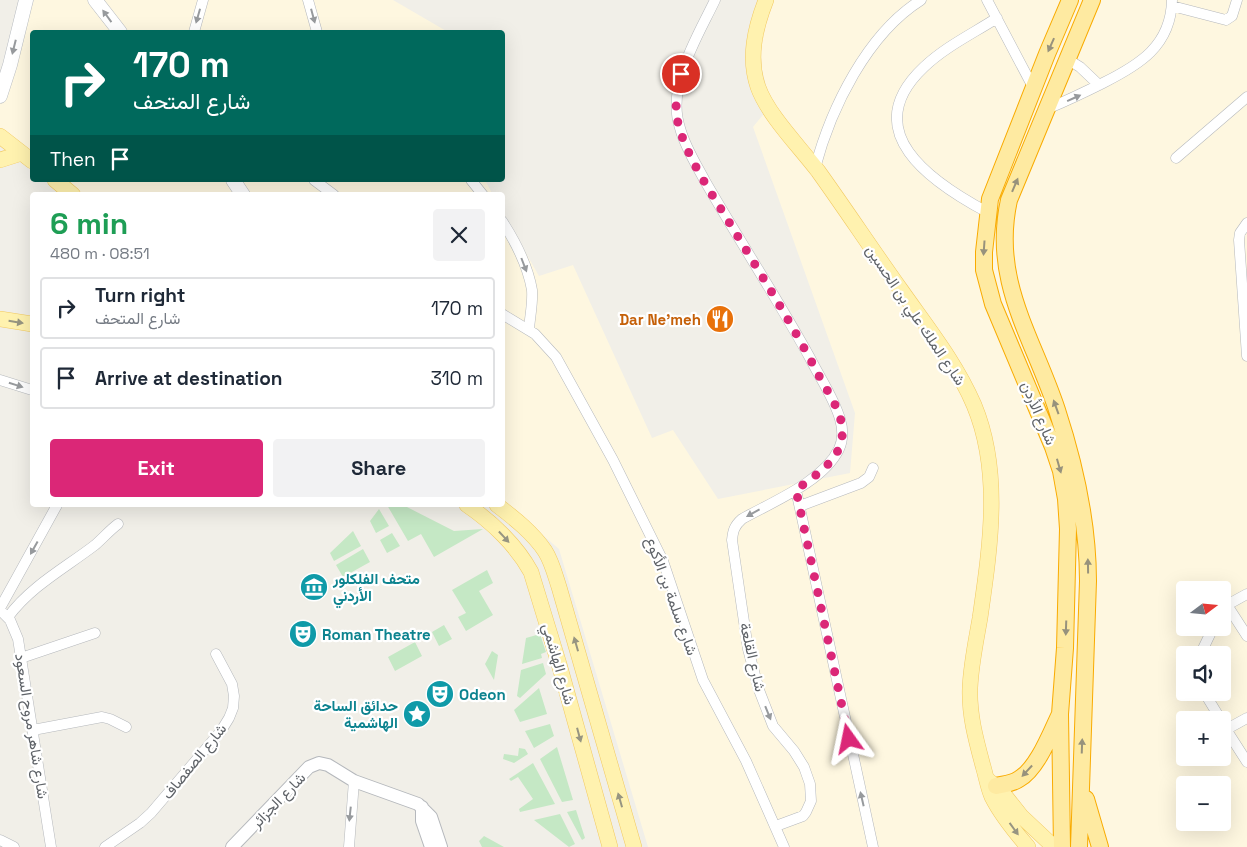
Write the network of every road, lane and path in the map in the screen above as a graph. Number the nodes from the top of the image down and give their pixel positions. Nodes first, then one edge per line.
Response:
1 (26, 0) edge
2 (96, 0) edge
3 (203, 0) edge
4 (308, 0) edge
5 (714, 0) edge
6 (766, 0) edge
7 (921, 0) edge
8 (987, 0) edge
9 (1070, 0) edge
10 (1092, 0) edge
11 (1237, 0) edge
12 (1172, 3) edge
13 (997, 18) junction
14 (118, 30) edge
15 (195, 30) edge
16 (316, 30) edge
17 (1067, 59) junction
18 (1099, 85) junction
19 (1034, 89) junction
20 (0, 96) edge
21 (1247, 97) edge
22 (1047, 109) junction
23 (0, 136) edge
24 (27, 157) edge
25 (1176, 158) dead end
26 (0, 160) edge
27 (816, 168) junction
28 (57, 182) edge
29 (317, 182) edge
30 (473, 182) edge
31 (69, 192) edge
32 (330, 192) edge
33 (481, 192) edge
34 (987, 212) junction
35 (1247, 223) edge
36 (505, 227) edge
37 (505, 316) edge
38 (0, 319) edge
39 (30, 324) edge
40 (528, 329) junction
41 (1247, 356) edge
42 (0, 380) edge
43 (30, 389) edge
44 (873, 468) dead end
45 (796, 490) junction
46 (800, 506) junction
47 (56, 507) edge
48 (469, 507) edge
49 (499, 507) edge
50 (118, 524) dead end
51 (1247, 594) edge
52 (1231, 605) edge
53 (3, 612) edge
54 (1231, 616) edge
55 (94, 634) dead end
56 (1247, 636) edge
57 (216, 654) dead end
58 (21, 658) junction
59 (1060, 714) junction
60 (1247, 718) edge
61 (1231, 722) edge
62 (126, 727) dead end
63 (33, 730) junction
64 (1231, 737) edge
65 (1247, 762) edge
66 (354, 781) junction
67 (991, 782) junction
68 (1081, 782) junction
69 (422, 807) junction
70 (776, 826) junction
71 (0, 840) edge
72 (14, 847) edge
73 (51, 847) edge
74 (105, 847) edge
75 (232, 847) edge
76 (349, 847) edge
77 (430, 847) edge
78 (442, 847) edge
79 (610, 847) edge
80 (634, 847) edge
81 (784, 847) edge
82 (873, 847) edge
83 (1028, 847) edge
84 (1054, 847) edge
85 (1062, 847) edge
86 (1079, 847) edge
87 (1100, 847) edge

1 -> 20 main road
14 -> 2 main road
3 -> 15 street
4 -> 16 street
5 - 45 street
6 - 27 main road, شارع الملك علي بن الحسين
7 - 27 street
8 - 13 street
9 -> 19 highway, شارع الأردن
10 - 17 highway, شارع الأردن
11 - 12 street
12 - 18 street
13 - 19 street
13 - 34 street
17 - 18 street
17 - 22 highway, شارع الأردن
22 -> 18 street
19 - 34 highway, شارع الأردن
21 - 25 street
68 -> 22 highway, شارع الأردن
23 - 24 main road
24 - 26 main road
27 - 67 main road, شارع الملك علي بن الحسين
28 - 31 main road
29 - 32 street
30 - 33 street
34 -> 59 highway, شارع الأردن
35 - 41 street
36 -> 40 street
37 - 40 street, شارع سلمة بن الأكوع
38 -> 39 main road
40 - 70 street, شارع سلمة بن الأكوع
42 -> 43 street
44 - 46 street
45 - 46 street
45 -> 70 street, شارع القلعة
82 -> 46 street
47 -> 53 street
48 -> 79 main road, شارع الهاشمي
80 -> 49 main road, شارع الهاشمي
50 - 53 street
51 - 52 street
53 - 58 street, شارع شاهر مروح السعود
54 - 56 street
55 - 58 street
57 - 74 street, شارع الصفصاف
58 - 63 street, شارع شاهر مروح السعود
59 -> 67 highway
59 - 85 highway, شارع الأردن
60 - 61 street
62 - 63 street
63 - 73 street, شارع شاهر مروح السعود
64 - 65 street
66 - 69 street, شارع الجزائر
66 - 75 street, شارع الجزائر
66 -> 76 street
67 -> 83 main road, شارع الملك علي بن الحسين
67 - 84 main road, شارع الملك علي بن الحسين
68 - 86 highway, شارع الأردن
68 - 87 highway
69 - 77 street
69 - 78 street
70 - 81 street, شارع سلمة بن الأكوع
71 - 72 street

